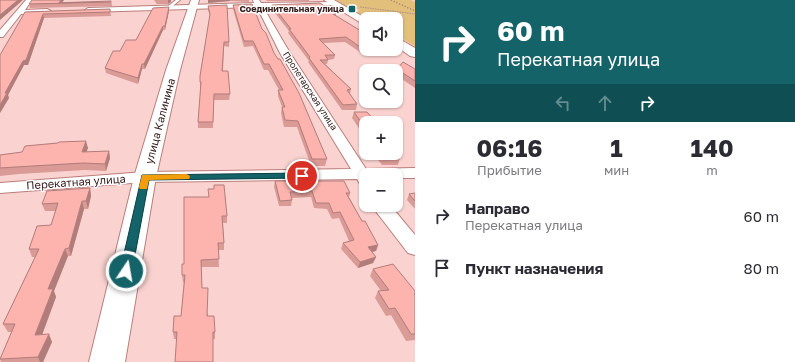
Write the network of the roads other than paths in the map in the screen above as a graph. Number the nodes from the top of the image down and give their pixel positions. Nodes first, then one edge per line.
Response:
1 (29, 0) edge
2 (257, 2) edge
3 (181, 3) edge
4 (333, 3) edge
5 (82, 10) edge
6 (58, 11) edge
7 (18, 12) junction
8 (359, 19) edge
9 (0, 35) edge
10 (403, 45) edge
11 (415, 53) edge
12 (359, 170) edge
13 (415, 173) edge
14 (403, 174) edge
15 (145, 177) junction
16 (359, 178) edge
17 (0, 188) edge
18 (386, 212) edge
19 (415, 248) edge
20 (107, 362) edge

1 - 7 street
2 - 3 street
2 - 4 street
2 - 12 street, Пролетарская улица
3 - 5 street
3 - 15 street, улица Калинина
4 - 8 street
6 - 7 street
7 - 9 street
10 - 11 street
13 - 14 street, Перекатная улица
15 - 16 street, Перекатная улица
15 - 17 street, Перекатная улица
15 - 20 street, улица Калинина
18 - 19 street

